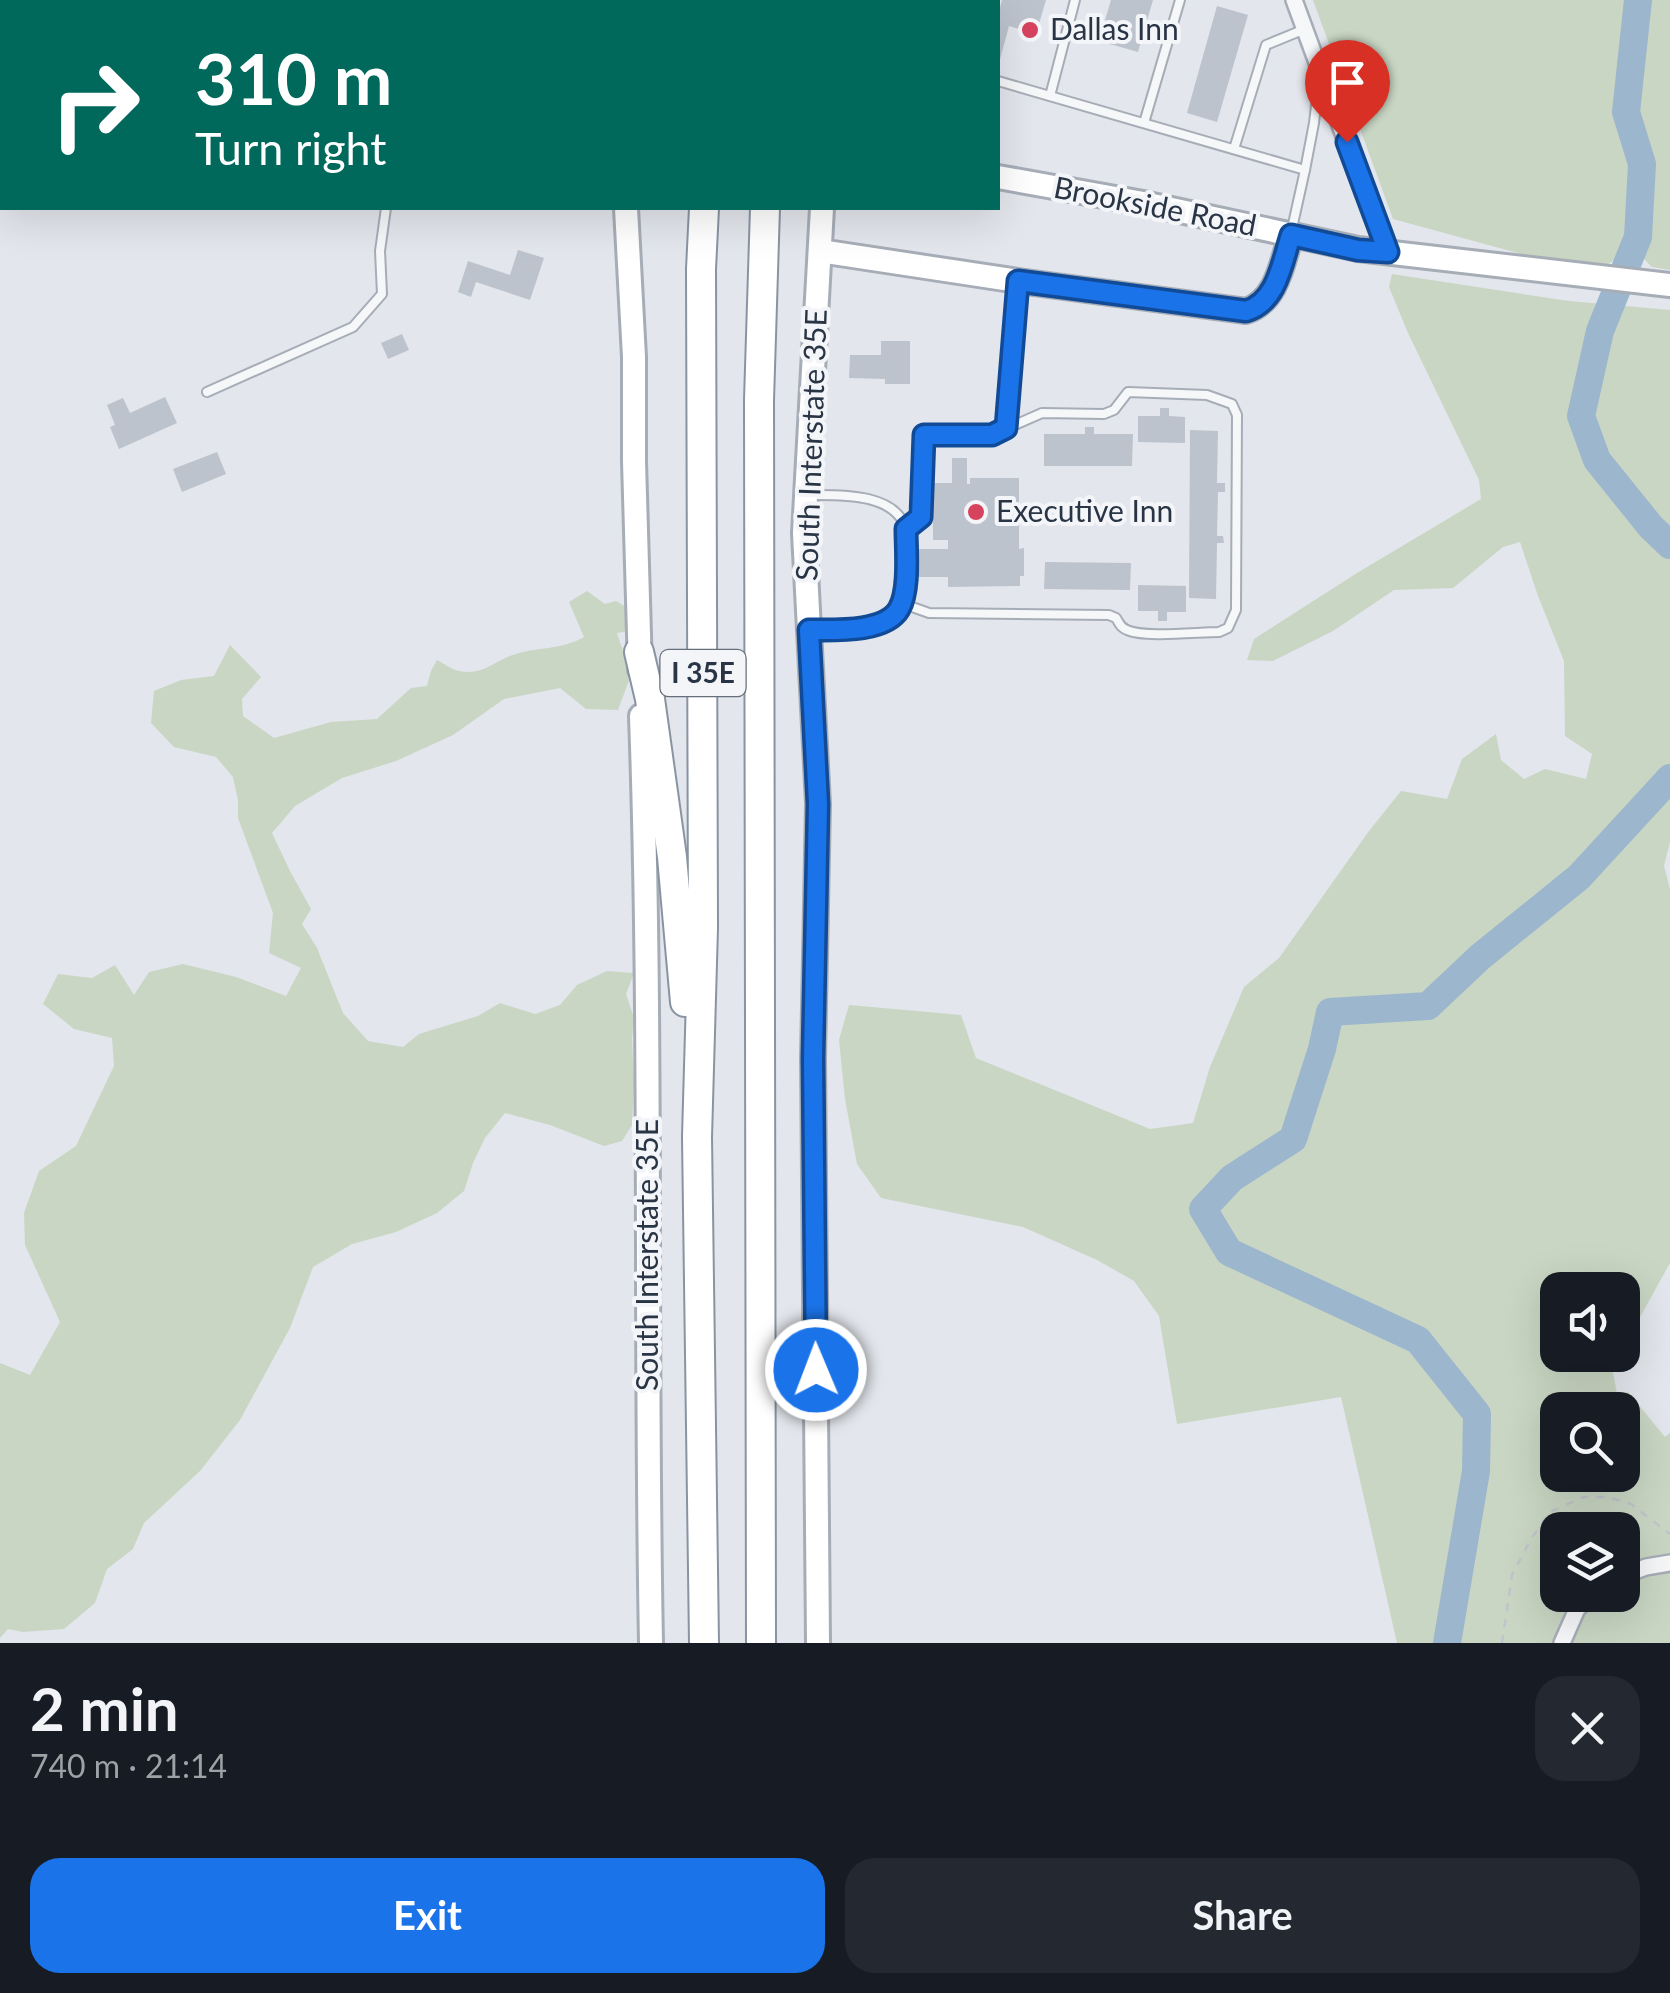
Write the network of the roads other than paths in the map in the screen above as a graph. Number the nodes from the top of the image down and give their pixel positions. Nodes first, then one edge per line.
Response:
1 (1075, 0) edge
2 (1180, 0) edge
3 (1294, 0) edge
4 (1305, 29) junction
5 (1320, 68) junction
6 (1000, 82) edge
7 (1050, 96) junction
8 (1144, 123) junction
9 (1234, 149) junction
10 (1306, 170) junction
11 (1000, 176) edge
12 (386, 210) edge
13 (626, 210) edge
14 (704, 210) edge
15 (765, 210) edge
16 (822, 210) edge
17 (1291, 235) junction
18 (820, 251) junction
19 (1388, 252) junction
20 (1018, 281) junction
21 (1665, 285) edge
22 (207, 392) dead end
23 (1006, 428) junction
24 (804, 495) junction
25 (906, 529) junction
26 (902, 603) junction
27 (809, 630) junction
28 (639, 652) junction
29 (697, 1138) junction
30 (1670, 1562) edge
31 (1640, 1569) edge
32 (1576, 1612) edge
33 (651, 1643) edge
34 (704, 1643) edge
35 (761, 1643) edge
36 (818, 1643) edge
37 (1562, 1643) edge

1 - 7 lane
2 - 8 lane
3 - 4 street
4 - 5 street
4 - 9 lane
5 - 10 lane
5 - 19 street
6 - 7 lane
7 - 8 lane
8 - 9 lane
9 - 10 lane
10 - 17 lane
11 - 17 main road, Brookside Road
12 - 22 lane
13 - 28 main road, South Interstate 35E
14 - 29 highway, I 35E
15 - 35 highway, I 35E
16 - 18 main road, South Interstate 35E
17 - 19 main road, Brookside Road
17 - 20 main road
18 - 20 main road
18 - 24 main road, South Interstate 35E
19 - 21 main road, Brookside Road
20 - 23 lane
23 - 25 lane
23 - 26 lane
24 - 25 lane
24 - 27 main road, South Interstate 35E
25 - 26 lane
26 - 27 lane
27 - 36 main road, South Interstate 35E
28 - 29 highway
28 - 33 main road, South Interstate 35E
29 - 34 highway, I 35E
30 - 31 street
32 - 37 street

